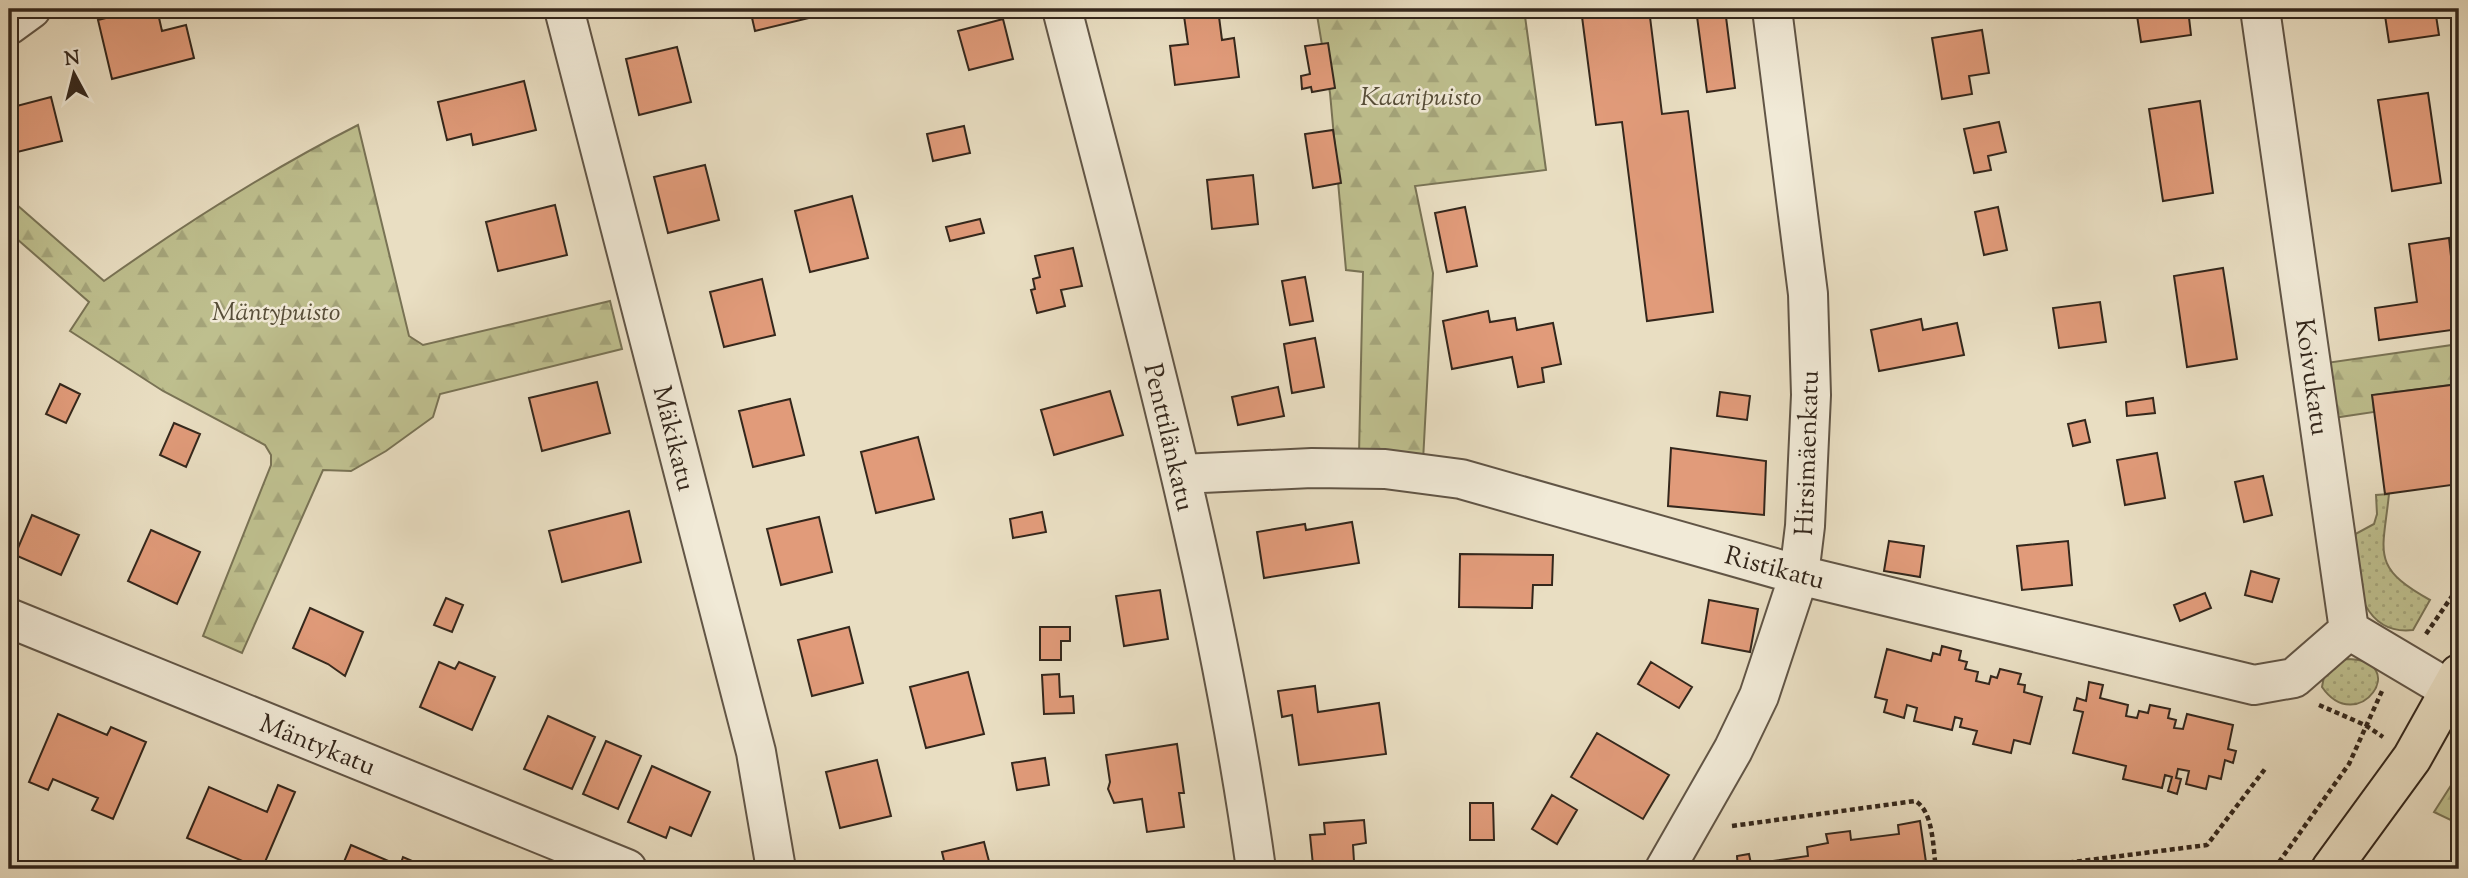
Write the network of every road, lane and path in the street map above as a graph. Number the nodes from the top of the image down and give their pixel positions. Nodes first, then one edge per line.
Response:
1 (31, 9) edge
2 (564, 9) edge
3 (1062, 9) edge
4 (1772, 9) edge
5 (2260, 9) edge
6 (9, 25) edge
7 (1181, 474) junction
8 (1799, 575) junction
9 (2459, 586) edge
10 (9, 618) edge
11 (2349, 631) junction
12 (2405, 663) junction
13 (2455, 682) edge
14 (2316, 704) dead end
15 (2365, 725) junction
16 (2265, 769) dead end
17 (1688, 832) junction
18 (627, 869) edge
19 (776, 869) edge
20 (1256, 869) edge
21 (1665, 869) edge
22 (1936, 869) edge
23 (2018, 869) edge
24 (2274, 869) edge
25 (2331, 869) edge

1 - 6 street
2 - 19 street, Mäkikatu
3 - 7 street, Penttilänkatu
4 - 8 street, Hirsimäenkatu
5 - 11 street, Koivukatu
7 - 8 street, Ristikatu
7 - 20 street, Penttilänkatu
8 - 11 street, Ristikatu
8 - 17 street, Hirsimäenkatu
9 - 12 path
10 - 18 street, Mäntykatu
11 - 12 street
12 - 13 street
12 - 15 path
13 - 25 main road
14 - 15 path
15 - 24 path
16 - 23 path
17 - 21 street, Hirsimäenkatu
17 - 22 path

